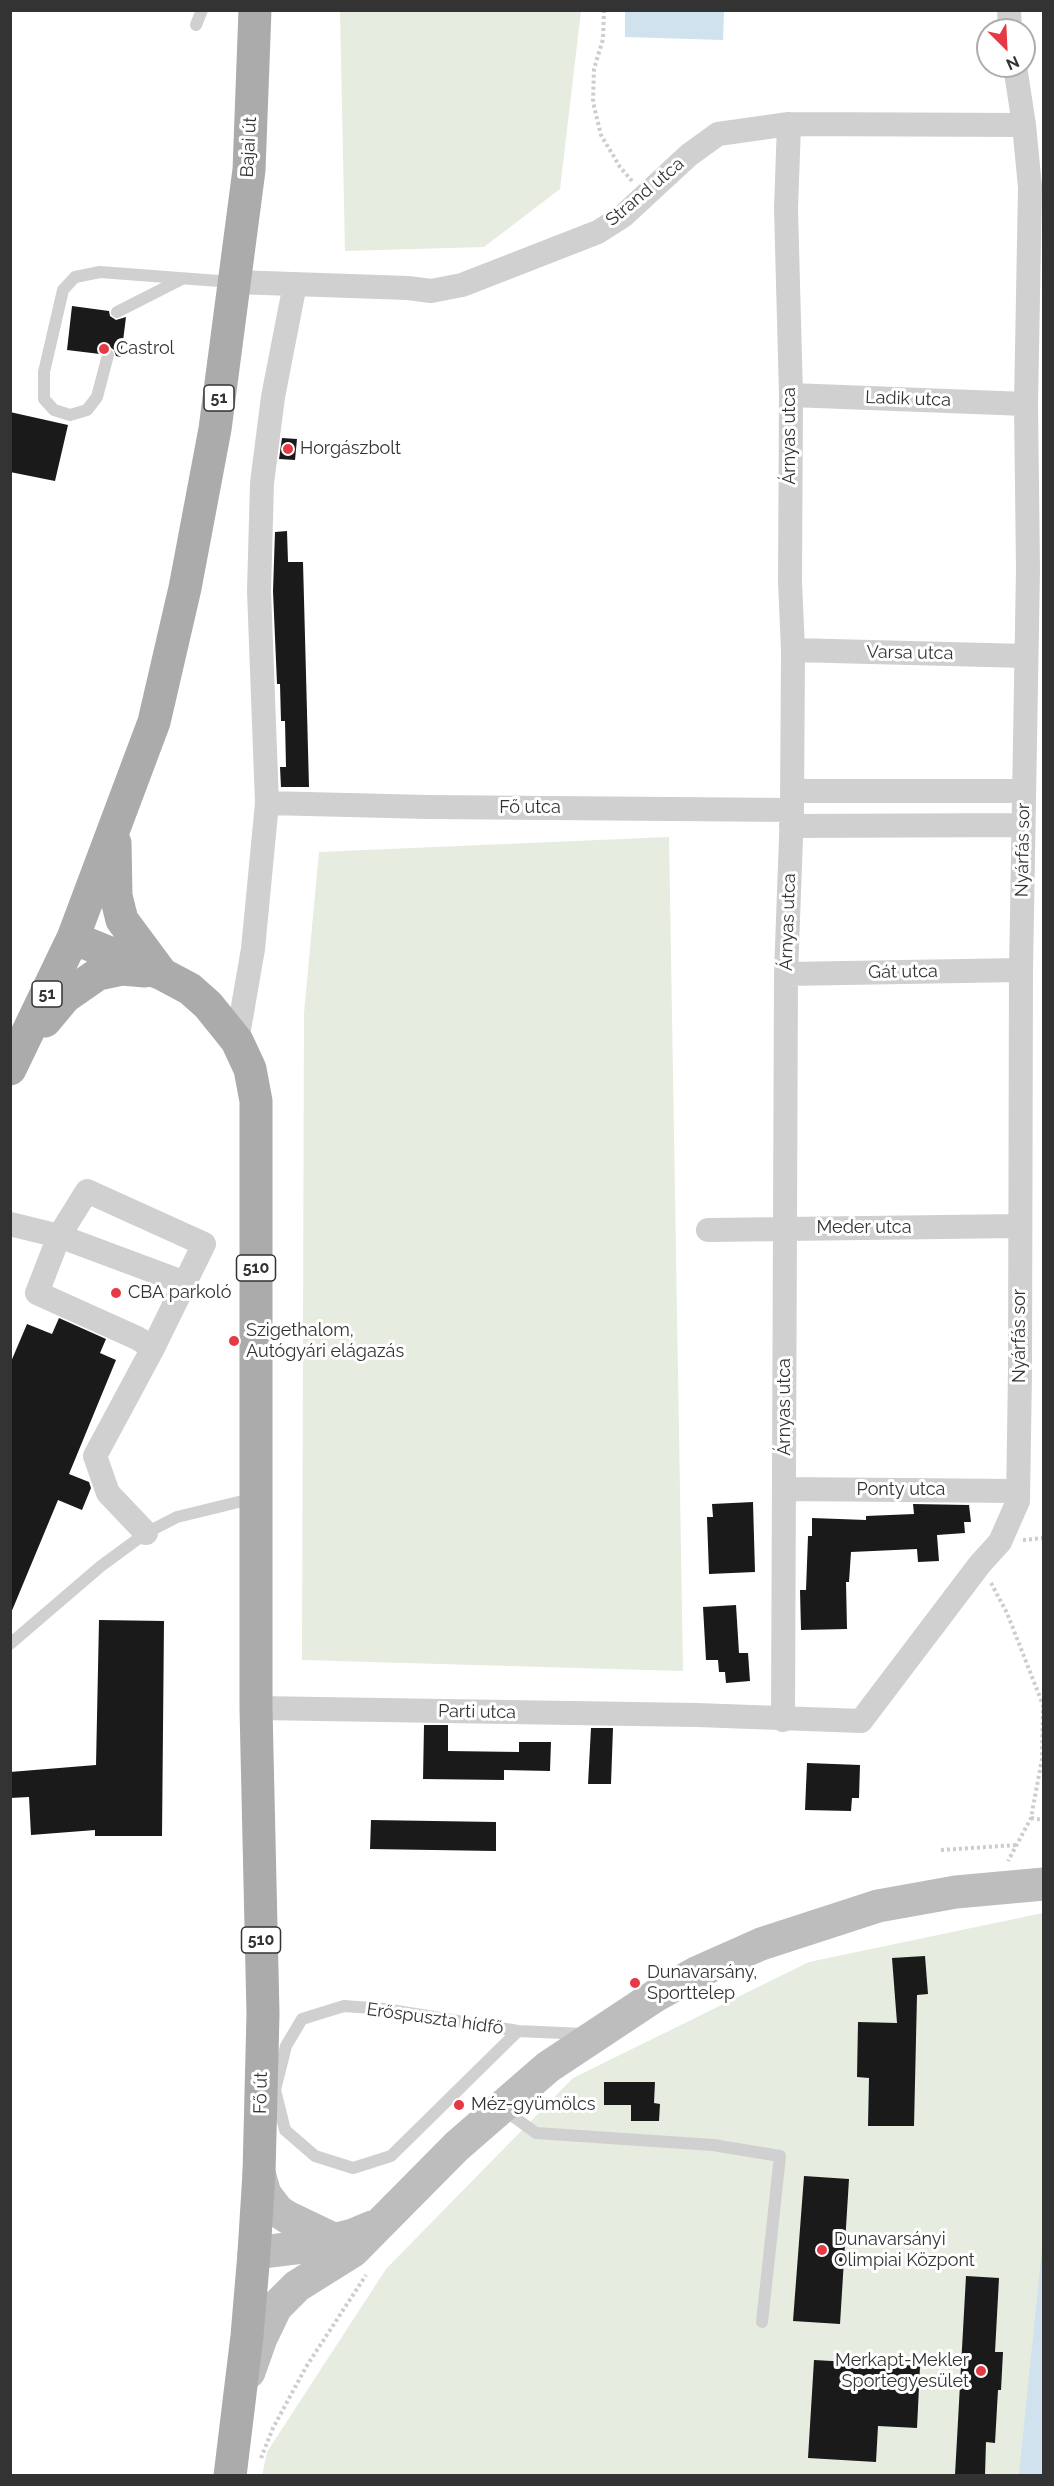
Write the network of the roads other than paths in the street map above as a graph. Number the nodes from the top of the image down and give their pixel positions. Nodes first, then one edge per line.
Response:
1 (202, 10) edge
2 (255, 10) edge
3 (196, 25) dead end
4 (1017, 78) edge
5 (789, 124) junction
6 (1024, 125) junction
7 (186, 278) junction
8 (235, 282) junction
9 (296, 284) junction
10 (117, 312) dead end
11 (108, 355) dead end
12 (790, 395) junction
13 (1026, 404) junction
14 (793, 650) junction
15 (1026, 656) junction
16 (1024, 791) junction
17 (267, 803) junction
18 (792, 809) junction
19 (115, 825) junction
20 (1023, 825) junction
21 (73, 938) junction
22 (1021, 970) junction
23 (162, 974) junction
24 (786, 974) junction
25 (237, 1041) junction
26 (15, 1059) edge
27 (10, 1224) edge
28 (1020, 1226) junction
29 (786, 1228) junction
30 (708, 1230) dead end
31 (59, 1236) junction
32 (185, 1283) junction
33 (153, 1348) junction
34 (784, 1490) junction
35 (1018, 1491) junction
36 (256, 1498) junction
37 (146, 1533) junction
38 (10, 1644) edge
39 (256, 1708) junction
40 (783, 1719) junction
41 (1044, 1884) edge
42 (518, 2031) junction
43 (594, 2034) junction
44 (500, 2107) junction
45 (259, 2173) junction
46 (254, 2253) junction
47 (331, 2254) junction
48 (762, 2322) dead end
49 (241, 2394) junction
50 (244, 2470) edge

1 - 3 lane
2 - 8 main road, Bajai út / 51
4 - 6 street, Nyárfás sor
5 - 6 street, Strand utca
5 - 9 street, Strand utca
5 - 12 street, Árnyas utca
6 - 13 street, Nyárfás sor
7 - 8 lane
7 - 10 lane
7 - 11 lane
8 - 9 street, Strand utca
8 - 19 main road, 51
9 - 17 street
12 - 13 street, Ladik utca
12 - 14 street, Árnyas utca
13 - 15 street, Nyárfás sor
14 - 15 street, Varsa utca
14 - 18 street, Árnyas utca
15 - 16 street, Nyárfás sor
16 - 18 street, Fő utca
16 - 20 street, Nyárfás sor
17 - 18 street, Fő utca
17 - 25 street
18 - 20 street, Fő utca
18 - 24 street, Árnyas utca
19 - 21 main road, 51
19 - 23 main road
20 - 22 street, Nyárfás sor
21 - 23 main road, 510
21 - 26 main road, 51
22 - 24 street, Gát utca
22 - 28 street, Nyárfás sor
23 - 25 main road, 510
23 - 26 main road
24 - 29 street, Árnyas utca
25 - 36 main road, 510
27 - 31 street
28 - 29 street, Meder utca
28 - 35 street, Nyárfás sor
29 - 30 street, Meder utca
29 - 34 street, Árnyas utca
31 - 32 street
31 - 32 street
31 - 33 street
32 - 33 street
33 - 37 street
34 - 35 street, Ponty utca
34 - 40 street, Árnyas utca
35 - 40 street, Nyárfás sor
36 - 37 lane
36 - 39 main road, 510
37 - 38 lane
39 - 40 street, Parti utca
39 - 45 main road, Fő út / 510
41 - 43 street
42 - 42 lane, Erőspuszta hídfő
42 - 43 lane, Erőspuszta hídfő
43 - 44 street
44 - 47 street
44 - 48 lane
45 - 46 main road, Fő út / 510
45 - 47 street
46 - 47 street
46 - 49 main road, Fő út / 510
47 - 49 street
49 - 50 main road, Fő út / 510

